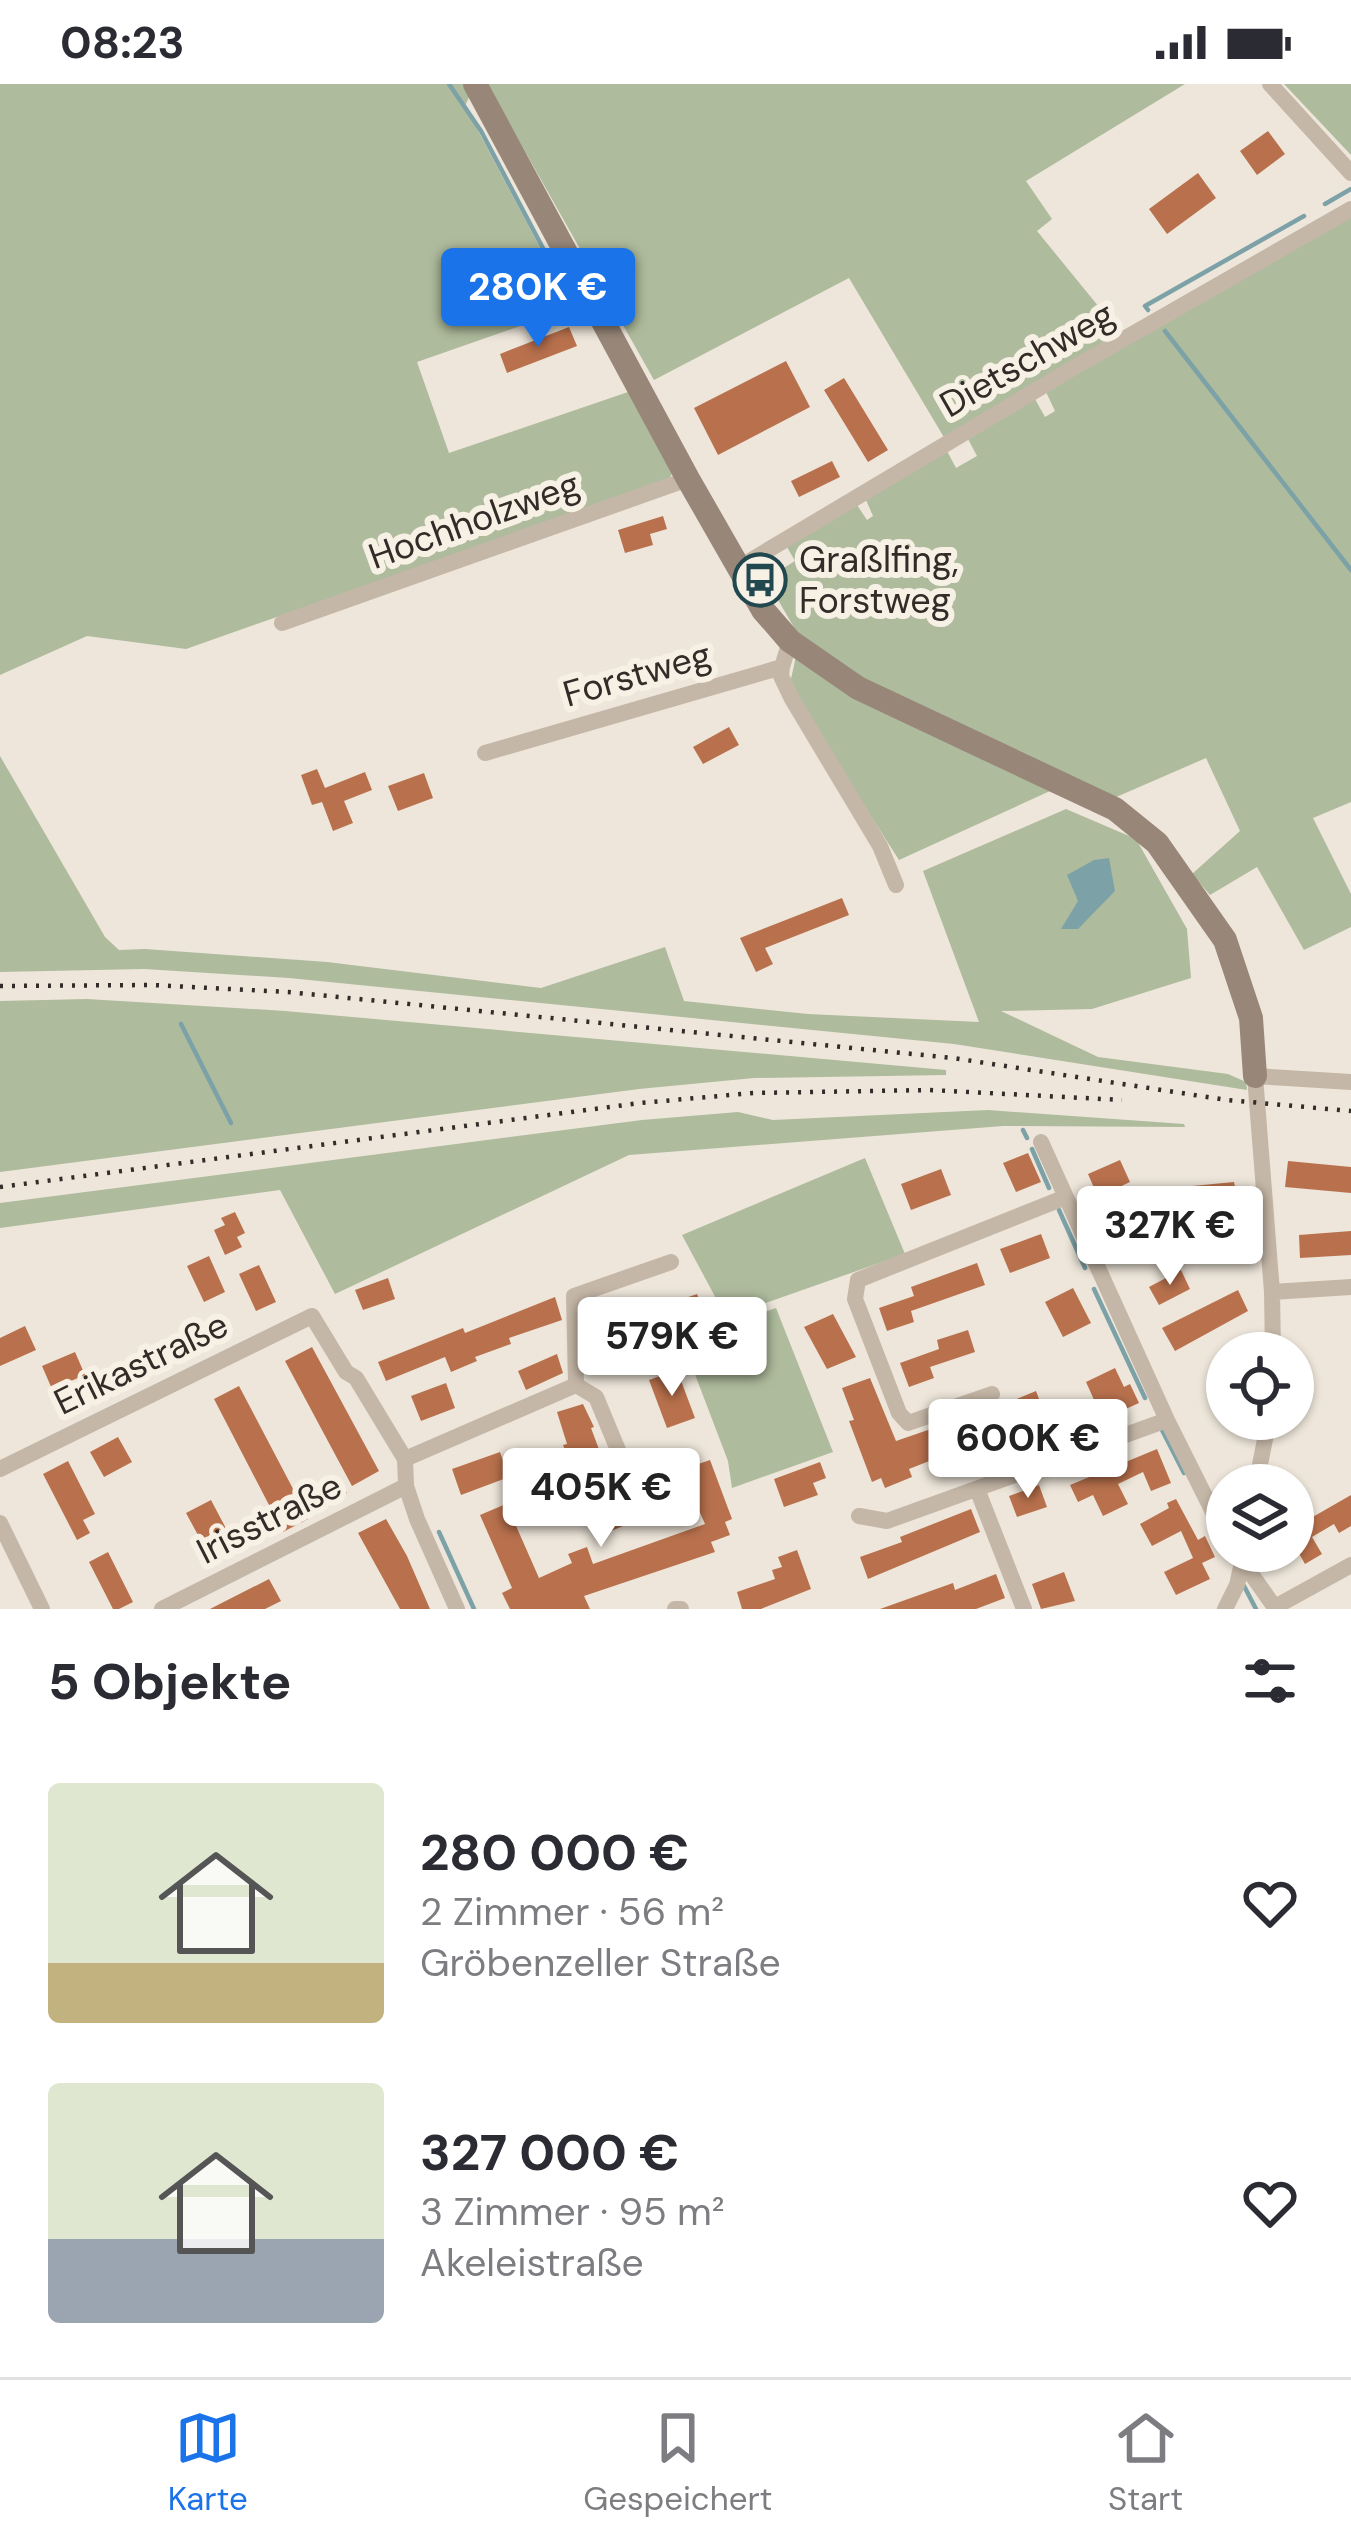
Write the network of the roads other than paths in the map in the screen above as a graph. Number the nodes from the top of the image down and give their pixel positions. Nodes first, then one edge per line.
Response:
1 (475, 84) edge
2 (1270, 84) edge
3 (1351, 173) edge
4 (1351, 208) edge
5 (688, 479) junction
6 (738, 568) junction
7 (282, 623) dead end
8 (790, 641) junction
9 (782, 667) junction
10 (485, 753) dead end
11 (896, 885) dead end
12 (1255, 1076) junction
13 (1351, 1082) edge
14 (1041, 1142) dead end
15 (1066, 1197) junction
16 (671, 1262) dead end
17 (1351, 1287) edge
18 (1272, 1292) junction
19 (1273, 1332) edge
20 (576, 1385) junction
21 (992, 1394) dead end
22 (1167, 1420) junction
23 (405, 1459) junction
24 (0, 1469) edge
25 (406, 1486) junction
26 (977, 1489) junction
27 (1206, 1498) edge
28 (652, 1507) dead end
29 (860, 1516) dead end
30 (0, 1523) edge
31 (1351, 1565) edge
32 (1238, 1572) edge
33 (1252, 1572) edge
34 (1275, 1608) edge
35 (42, 1609) edge
36 (162, 1609) edge
37 (457, 1609) edge
38 (1024, 1609) edge
39 (1225, 1609) edge

1 - 5 street
2 - 3 street
4 - 6 street, Dietschweg
5 - 6 street
5 - 7 street, Hochholzweg
6 - 8 street
8 - 9 street
8 - 12 street
9 - 10 street, Forstweg
9 - 11 street
12 - 13 street
12 - 18 street
14 - 15 street
15 - 21 street
15 - 22 street
16 - 20 street
17 - 18 street
18 - 19 street
20 - 23 street
20 - 28 street
22 - 26 street
22 - 27 street
23 - 24 street, Erikastraße
23 - 25 street
25 - 36 street, Irisstraße
25 - 37 street
26 - 29 street
26 - 38 street
30 - 35 street
31 - 34 street
32 - 39 street
33 - 34 street

